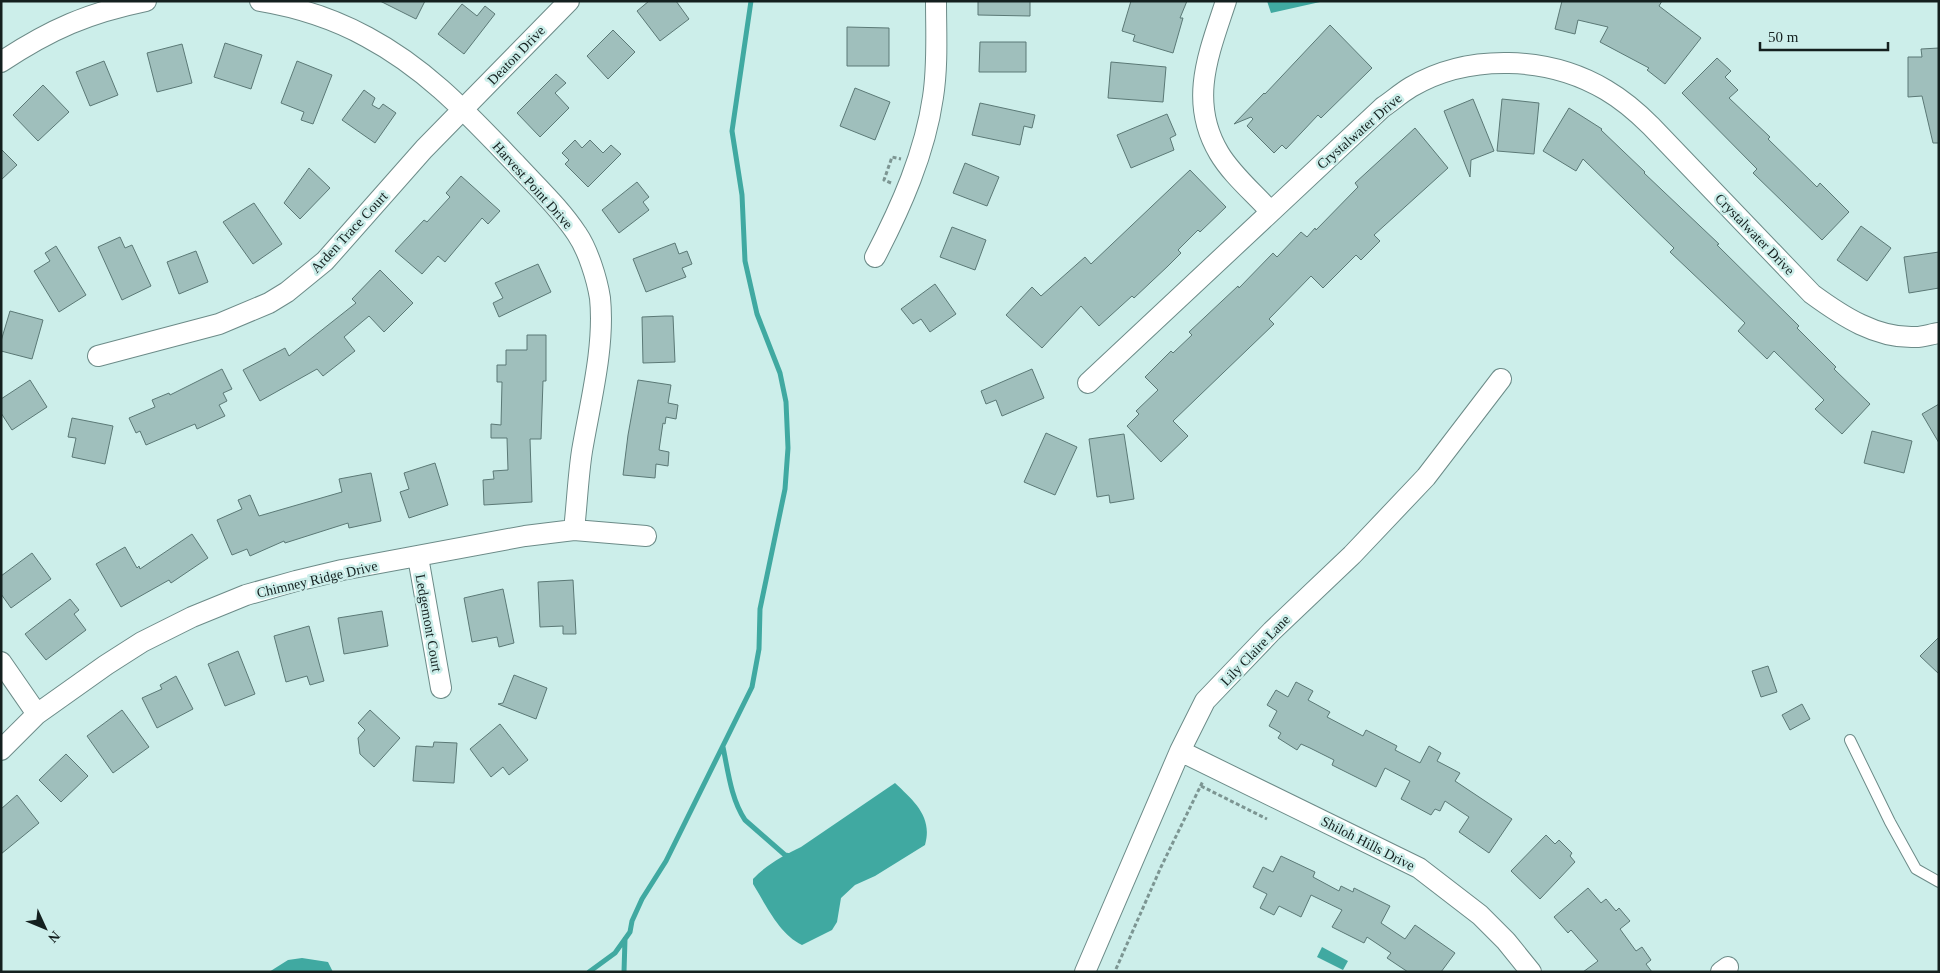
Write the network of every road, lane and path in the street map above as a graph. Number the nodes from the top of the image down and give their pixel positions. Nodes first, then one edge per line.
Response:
1 (146, 1) edge
2 (260, 1) edge
3 (569, 1) edge
4 (936, 1) edge
5 (1226, 1) edge
6 (1, 62) edge
7 (463, 109) junction
8 (1270, 211) junction
9 (874, 257) dead end
10 (1939, 333) edge
11 (98, 356) dead end
12 (1501, 379) dead end
13 (1088, 383) dead end
14 (574, 530) junction
15 (646, 536) dead end
16 (418, 557) junction
17 (1, 662) edge
18 (441, 688) dead end
19 (37, 714) junction
20 (1850, 740) dead end
21 (1, 750) edge
22 (1180, 752) junction
23 (1267, 819) dead end
24 (1939, 882) edge
25 (1116, 970) dead end
26 (1085, 972) edge
27 (1531, 972) edge

1 - 6 street
2 - 7 street, Harvest Point Drive
3 - 7 street, Deaton Drive
4 - 9 street
5 - 8 street
7 - 11 street, Arden Trace Court
7 - 14 street, Harvest Point Drive
8 - 10 street, Crystalwater Drive
8 - 13 street, Crystalwater Drive
12 - 22 street, Lily Claire Lane
14 - 15 street, Chimney Ridge Drive
14 - 16 street, Chimney Ridge Drive
16 - 18 street, Ledgemont Court
16 - 19 street, Chimney Ridge Drive
17 - 19 street
19 - 21 street, Chimney Ridge Drive
20 - 24 lane
22 - 26 street, Lily Claire Lane
22 - 27 street, Shiloh Hills Drive
23 - 25 path

